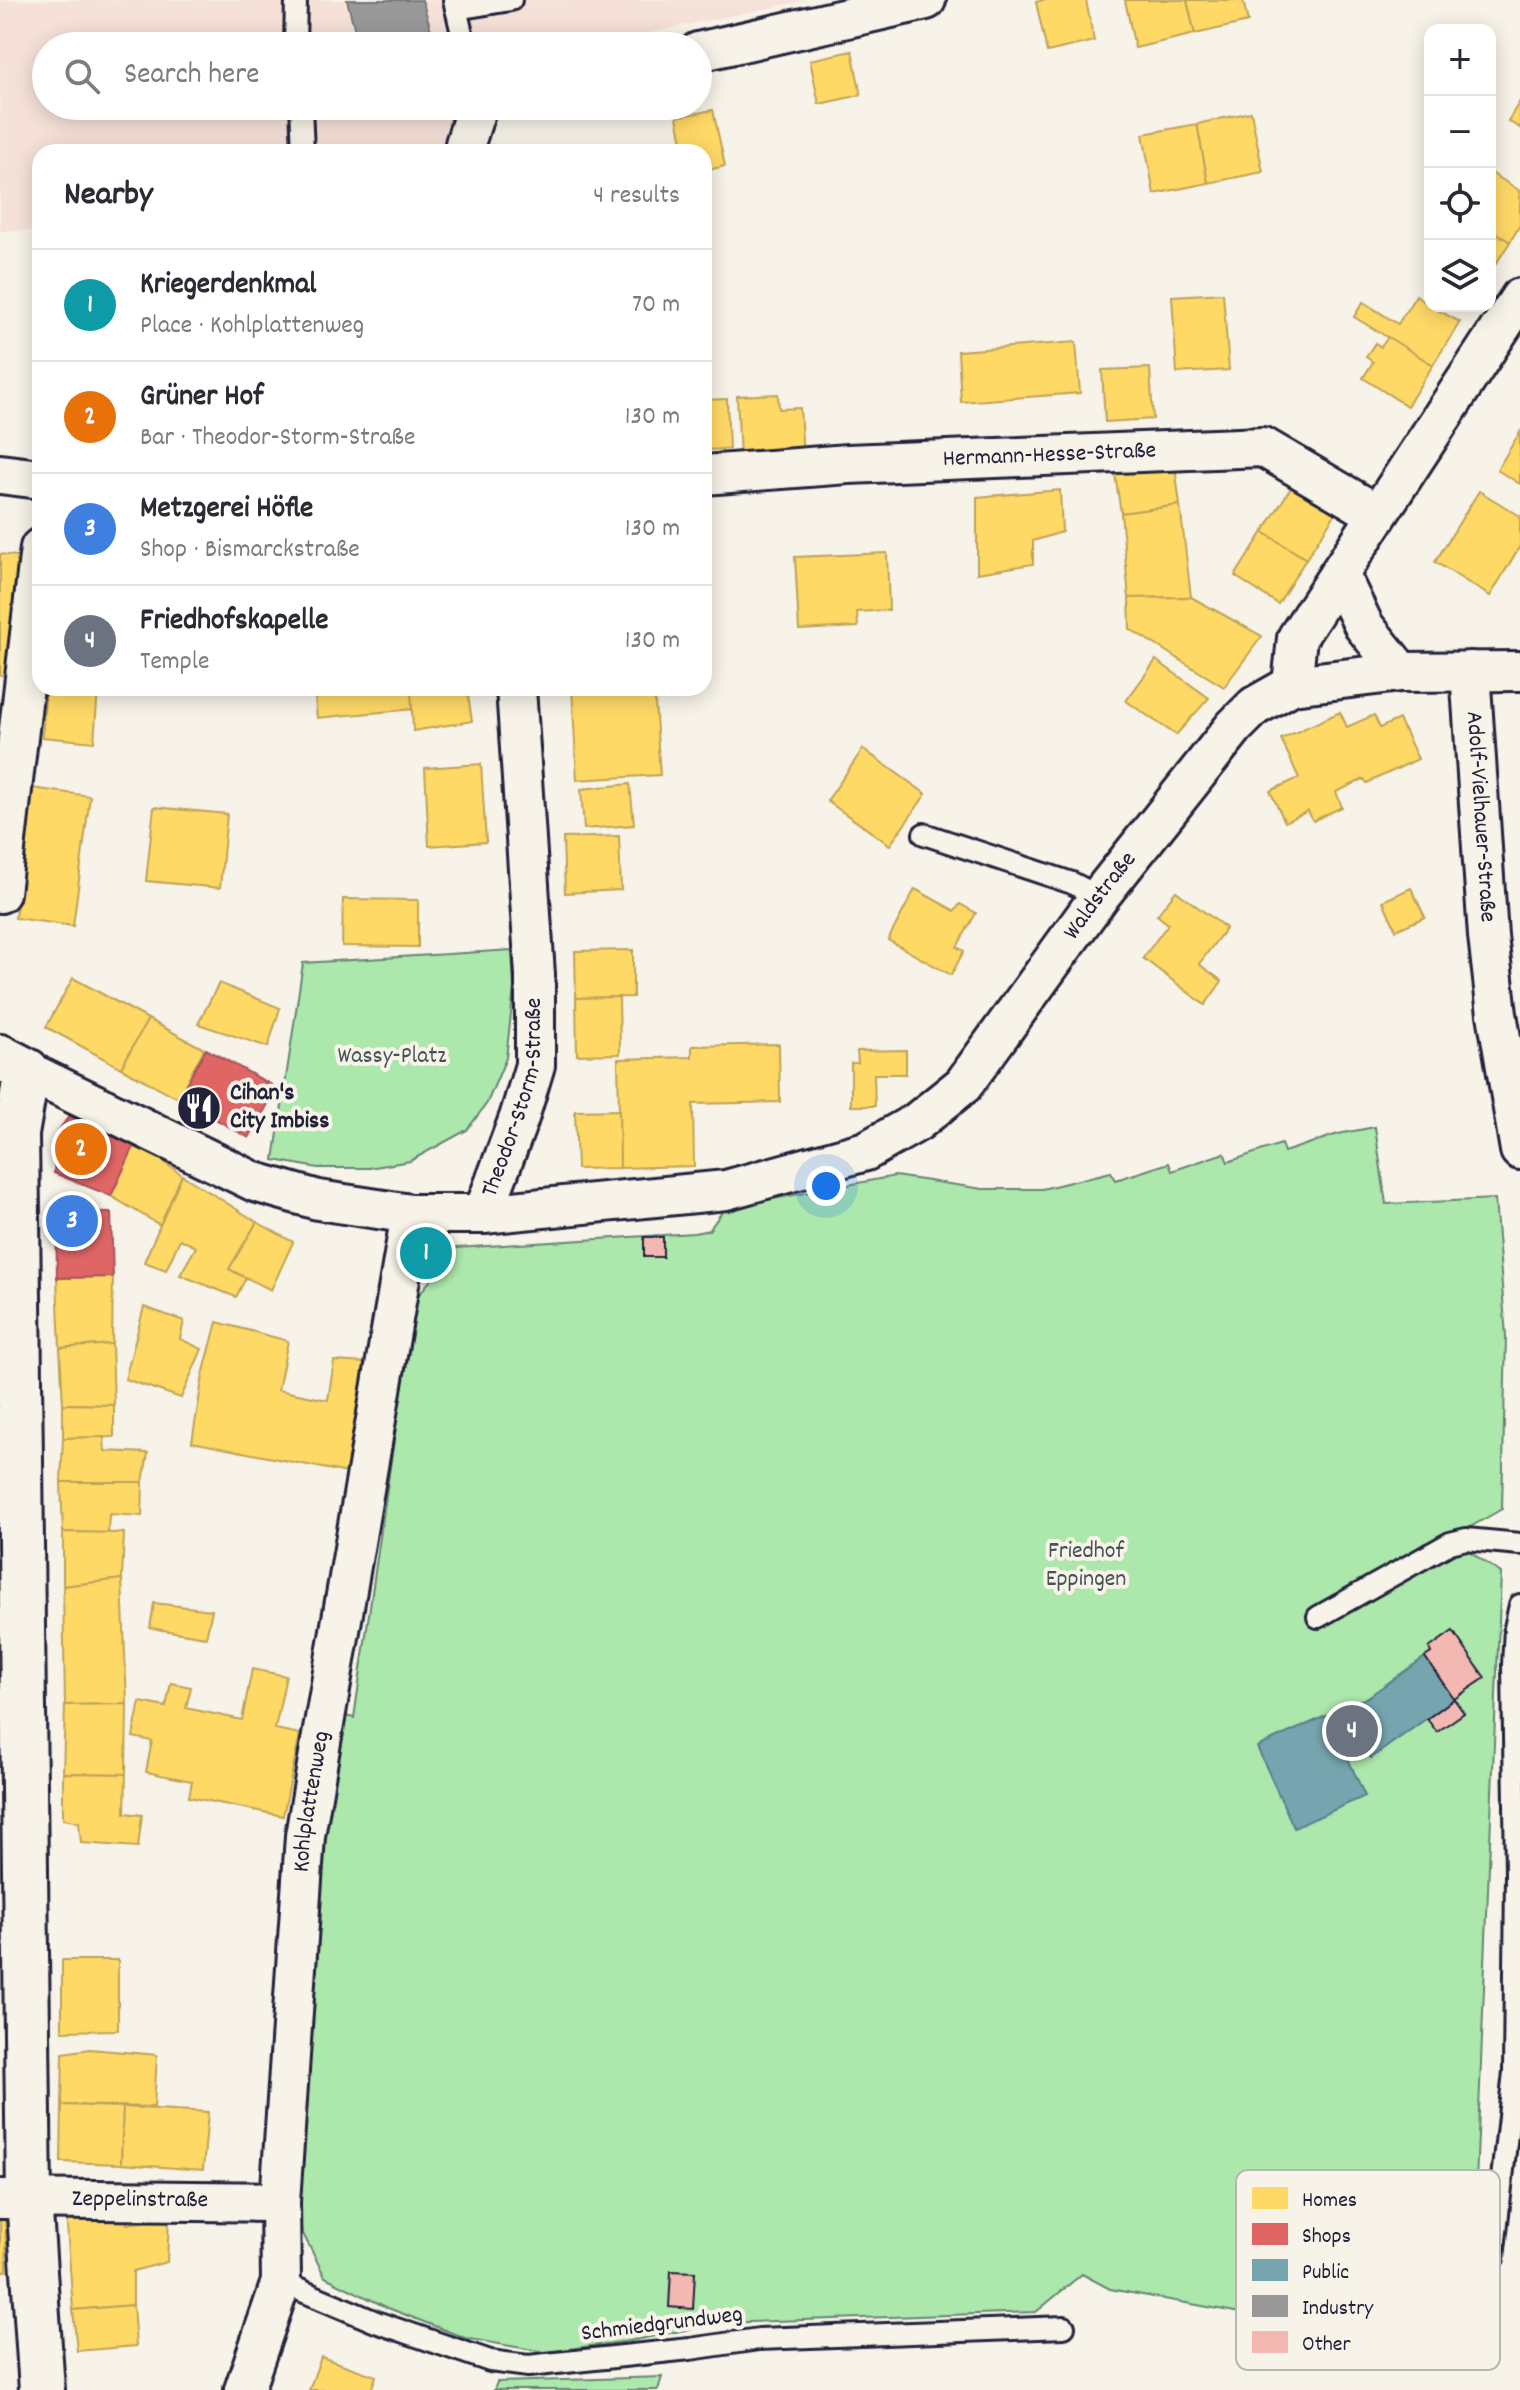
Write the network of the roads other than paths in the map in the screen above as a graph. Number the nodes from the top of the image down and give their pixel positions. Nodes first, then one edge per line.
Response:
1 (296, 0) edge
2 (511, 0) edge
3 (926, 0) edge
4 (455, 5) edge
5 (295, 32) edge
6 (462, 32) edge
7 (712, 49) edge
8 (302, 120) edge
9 (473, 120) edge
10 (303, 144) edge
11 (465, 144) edge
12 (1520, 298) edge
13 (0, 474) edge
14 (712, 474) edge
15 (32, 478) edge
16 (1377, 514) junction
17 (1339, 574) junction
18 (32, 617) edge
19 (1470, 671) junction
20 (1520, 671) edge
21 (1401, 672) junction
22 (1292, 685) junction
23 (517, 696) edge
24 (924, 834) dead end
25 (0, 893) edge
26 (1099, 897) junction
27 (10, 1074) edge
28 (1520, 1150) edge
29 (411, 1214) junction
30 (483, 1214) junction
31 (1520, 1544) edge
32 (1520, 1605) edge
33 (1318, 1617) dead end
34 (1517, 2073) edge
35 (15, 2199) edge
36 (280, 2202) junction
37 (1500, 2204) edge
38 (281, 2282) junction
39 (1064, 2327) dead end
40 (42, 2390) edge
41 (244, 2390) edge

1 - 5 lane
2 - 4 lane
3 - 7 street
4 - 6 lane
8 - 10 lane
9 - 11 street
12 - 16 street
13 - 15 street
14 - 16 street, Hermann-Hesse-Straße
16 - 17 street
17 - 21 street
17 - 22 street
18 - 25 street
19 - 20 street
19 - 21 street
19 - 28 street, Adolf-Vielhauer-Straße
21 - 22 street
22 - 26 street, Waldstraße
23 - 30 street, Theodor-Storm-Straße
24 - 26 lane
26 - 30 street, Waldstraße
27 - 29 street, Theodor-Storm-Straße
27 - 35 street
29 - 30 street, Theodor-Storm-Straße
29 - 36 street, Kohlplattenweg
31 - 33 lane
32 - 34 lane
34 - 37 lane
35 - 36 street, Zeppelinstraße
35 - 40 street
36 - 38 street, Kohlplattenweg
38 - 39 lane, Schmiedgrundweg
38 - 41 street, Kohlplattenweg

